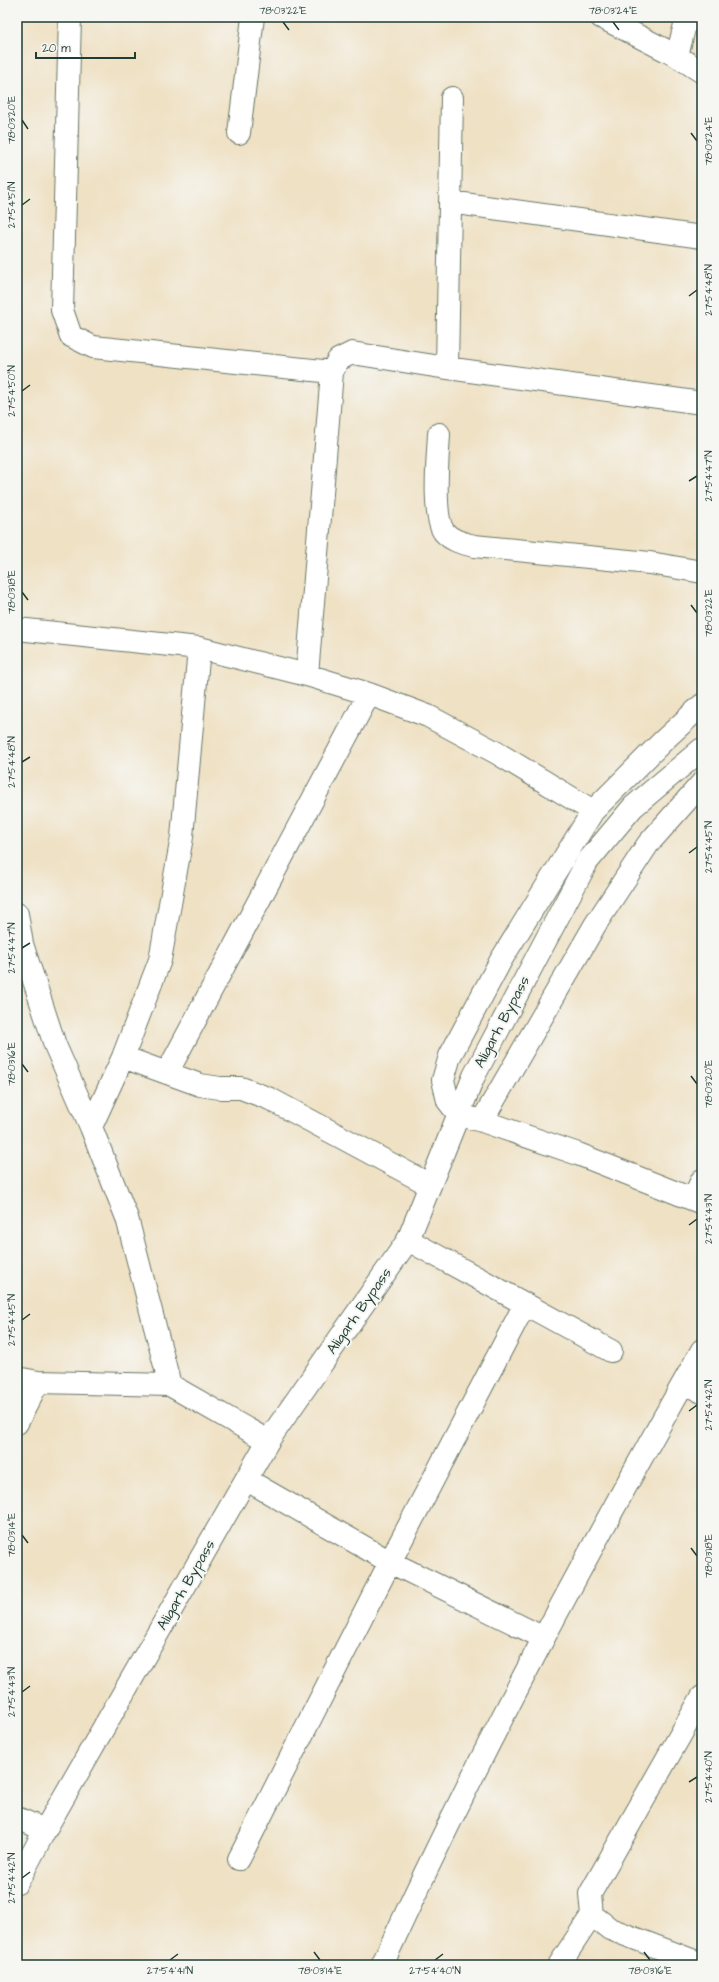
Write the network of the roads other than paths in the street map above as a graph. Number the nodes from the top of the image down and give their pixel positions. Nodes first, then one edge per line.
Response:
1 (70, 17) edge
2 (253, 17) edge
3 (601, 17) edge
4 (686, 17) edge
5 (677, 56) junction
6 (702, 72) edge
7 (452, 98) dead end
8 (239, 132) dead end
9 (450, 202) junction
10 (702, 237) edge
11 (447, 368) junction
12 (332, 372) junction
13 (702, 403) edge
14 (439, 434) dead end
15 (702, 572) edge
16 (17, 629) edge
17 (199, 648) junction
18 (307, 674) junction
19 (369, 694) junction
20 (702, 705) edge
21 (702, 749) edge
22 (700, 788) edge
23 (594, 812) junction
24 (17, 914) edge
25 (124, 1057) junction
26 (167, 1073) junction
27 (459, 1115) junction
28 (482, 1121) junction
29 (91, 1127) junction
30 (702, 1180) edge
31 (430, 1185) junction
32 (697, 1201) edge
33 (408, 1240) junction
34 (525, 1304) junction
35 (702, 1350) edge
36 (611, 1351) dead end
37 (17, 1378) edge
38 (38, 1382) junction
39 (170, 1385) junction
40 (693, 1387) edge
41 (17, 1423) edge
42 (268, 1442) junction
43 (247, 1480) junction
44 (390, 1562) junction
45 (544, 1638) junction
46 (702, 1697) edge
47 (17, 1818) edge
48 (45, 1830) junction
49 (239, 1858) dead end
50 (17, 1883) edge
51 (592, 1915) junction
52 (702, 1964) edge
53 (382, 1965) edge
54 (559, 1965) edge

1 - 12 street
2 - 8 street
3 - 5 street
4 - 5 street
5 - 6 street
7 - 9 street
9 - 10 street
9 - 11 street
11 - 12 street
11 - 13 street
12 - 18 street
14 - 15 street
16 - 17 street
17 - 18 street
17 - 25 street
18 - 19 street
19 - 23 street
19 - 26 street
20 - 23 street
21 - 27 street, Aligarh Bypass
22 - 28 street
23 - 27 street
24 - 29 street
25 - 26 street
25 - 29 street
26 - 31 street
27 - 28 street
27 - 31 street, Aligarh Bypass
28 - 32 street
29 - 39 street
30 - 32 street
31 - 33 street, Aligarh Bypass
33 - 34 street
33 - 42 street, Aligarh Bypass
34 - 36 street
34 - 44 street
35 - 40 street
37 - 38 street
38 - 39 street
38 - 41 street
39 - 42 street
40 - 45 street
42 - 43 street, Aligarh Bypass
43 - 44 street
43 - 48 street, Aligarh Bypass
44 - 45 street
44 - 49 street
45 - 53 street
46 - 51 street
47 - 48 street
48 - 50 street, Aligarh Bypass
51 - 52 street
51 - 54 street

